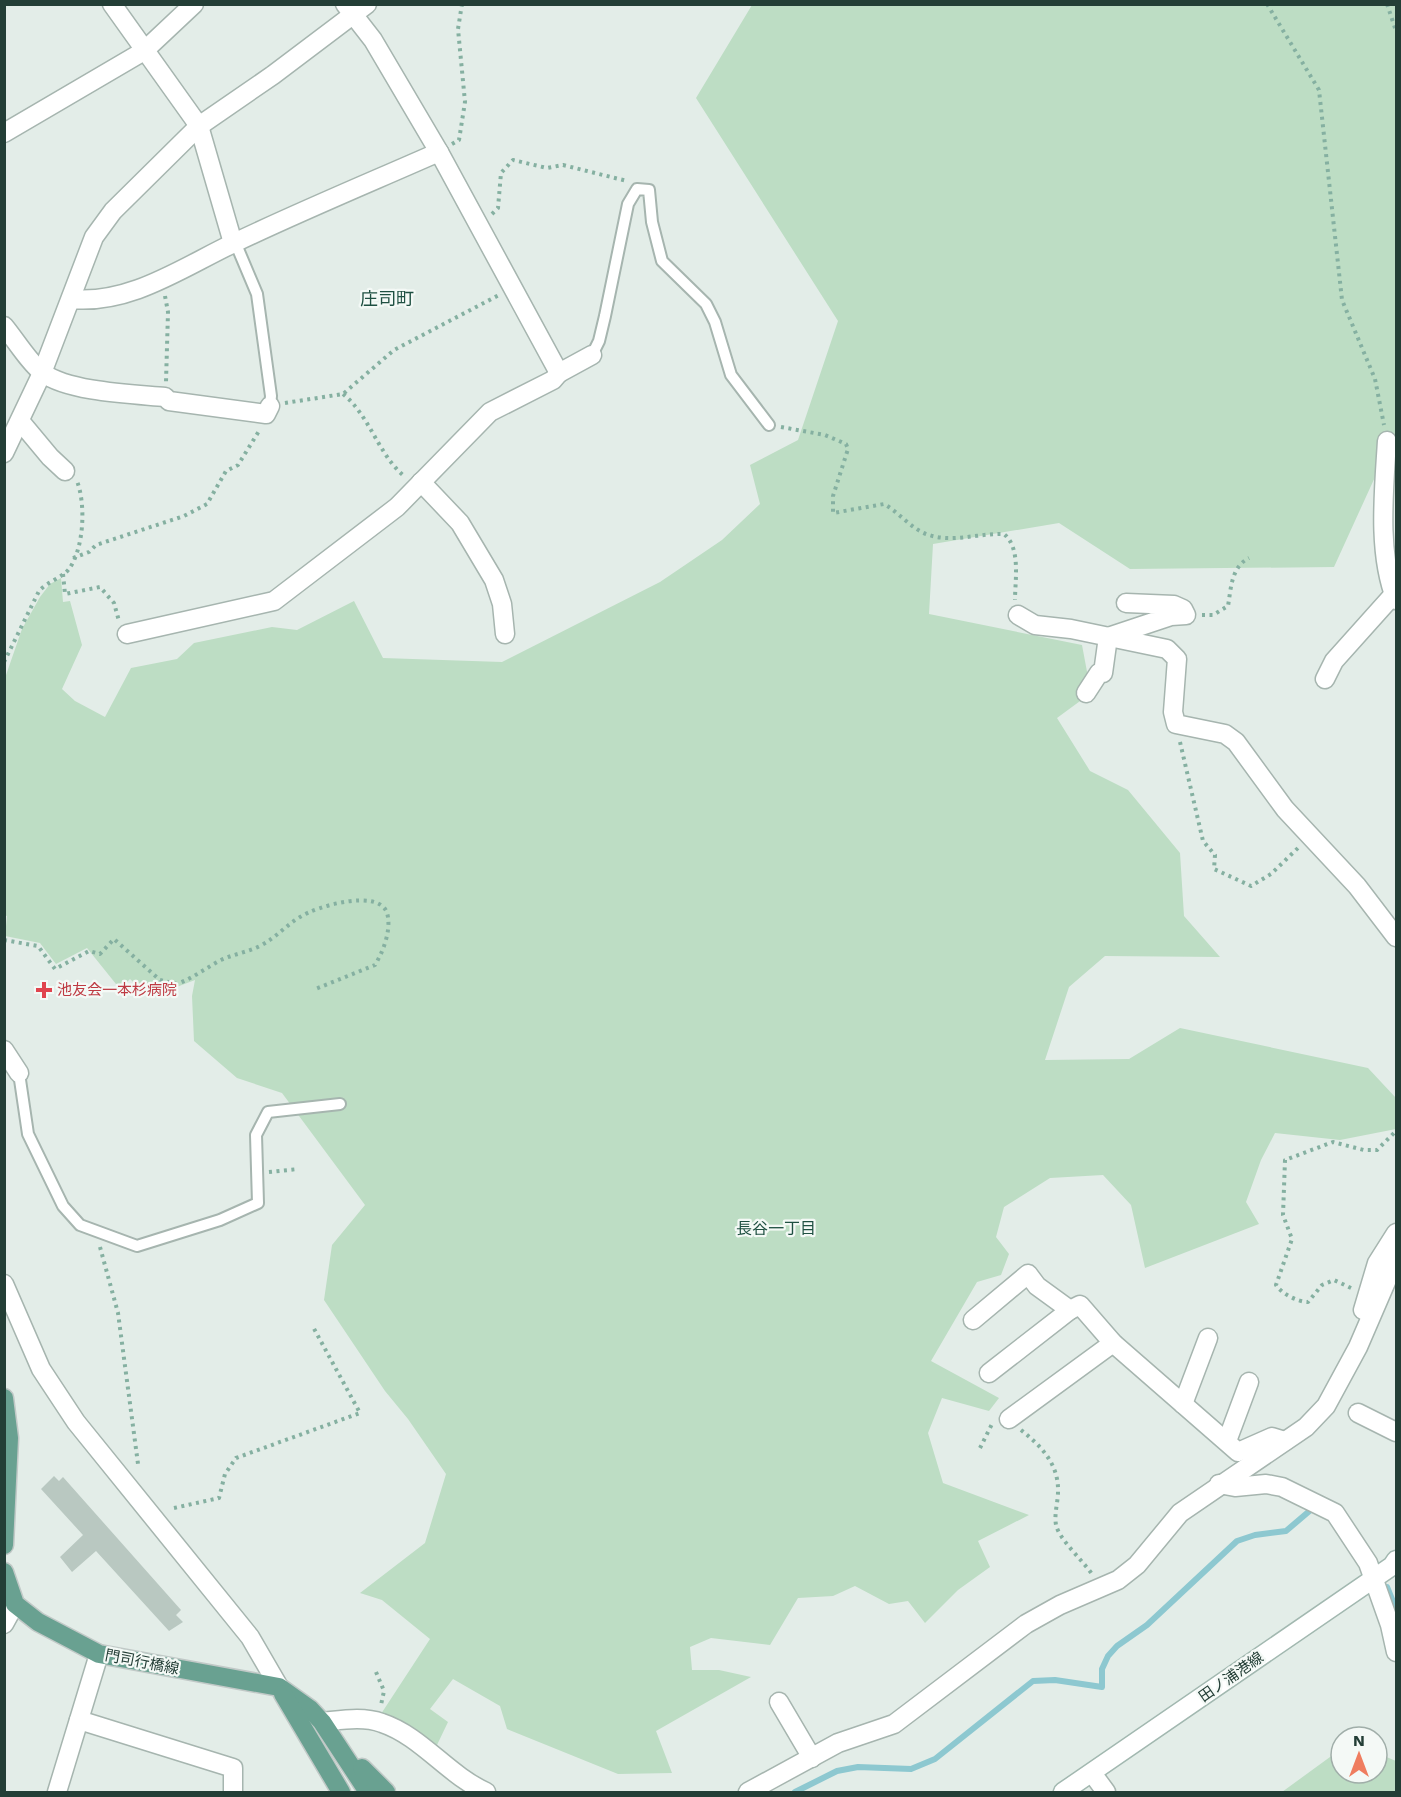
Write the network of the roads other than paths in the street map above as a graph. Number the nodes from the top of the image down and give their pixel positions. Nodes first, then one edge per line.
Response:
1 (111, 4) edge
2 (194, 4) edge
3 (355, 8) edge
4 (144, 51) junction
5 (199, 126) junction
6 (4, 134) edge
7 (439, 152) junction
8 (233, 243) junction
9 (71, 299) junction
10 (4, 326) edge
11 (592, 355) joint
12 (42, 373) junction
13 (559, 373) junction
14 (268, 410) joint
15 (20, 421) junction
16 (769, 425) road end
17 (1387, 441) road end
18 (4, 453) edge
19 (65, 471) road end
20 (418, 484) junction
21 (1390, 487) edge
22 (1395, 597) edge
23 (1126, 603) dead end
24 (1018, 615) road end
25 (127, 634) road end
26 (505, 634) dead end
27 (1108, 637) junction
28 (1325, 679) dead end
29 (1086, 693) dead end
30 (1396, 938) edge
31 (4, 1050) edge
32 (19, 1073) joint
33 (340, 1104) dead end
34 (1396, 1233) edge
35 (1396, 1259) edge
36 (4, 1284) edge
37 (1070, 1310) junction
38 (973, 1320) dead end
39 (1208, 1338) dead end
40 (1113, 1343) junction
41 (1358, 1347) junction
42 (989, 1373) dead end
43 (1249, 1382) dead end
44 (4, 1398) edge
45 (1184, 1404) junction
46 (1358, 1413) dead end
47 (1009, 1419) road end
48 (1396, 1431) edge
49 (1227, 1441) junction
50 (1287, 1441) junction
51 (1219, 1484) junction
52 (4, 1545) edge
53 (1396, 1560) edge
54 (4, 1572) edge
55 (1374, 1577) junction
56 (15, 1604) junction
57 (4, 1624) edge
58 (1396, 1652) edge
59 (99, 1654) junction
60 (279, 1687) junction
61 (779, 1702) dead end
62 (79, 1720) junction
63 (322, 1722) junction
64 (339, 1745) junction
65 (812, 1758) junction
66 (1092, 1773) junction
67 (57, 1792) edge
68 (233, 1792) edge
69 (341, 1792) edge
70 (368, 1792) edge
71 (386, 1792) edge
72 (486, 1792) edge
73 (748, 1792) edge
74 (1063, 1792) edge
75 (1106, 1792) edge

1 - 4 street
2 - 4 street
3 - 5 street
3 - 7 street
4 - 5 street
4 - 6 street
5 - 8 street
5 - 9 street
7 - 8 street
7 - 13 street
8 - 9 street
8 - 14 lane
9 - 12 street
10 - 12 street
11 - 13 street
11 - 16 lane
12 - 14 street
12 - 15 street
13 - 20 street
15 - 18 street
15 - 19 street
17 - 21 street
20 - 25 street
20 - 26 street
21 - 22 street
22 - 28 street
23 - 27 street
24 - 27 street
27 - 29 street
27 - 30 street
31 - 32 street
32 - 33 lane
34 - 41 street
35 - 41 street
36 - 60 street
37 - 38 street
37 - 40 street
37 - 42 street
39 - 45 street
40 - 45 street
40 - 47 street
41 - 50 street
43 - 49 street
44 - 52 main road
45 - 49 street
46 - 48 street
49 - 50 street
50 - 51 street
51 - 55 street
51 - 65 street
53 - 55 street, 田ノ浦港線
54 - 56 main road
55 - 58 street
55 - 66 street, 田ノ浦港線
56 - 57 street
56 - 59 main road, 門司行橋線
59 - 60 main road, 門司行橋線
59 - 62 street
60 - 63 main road, 門司行橋線
60 - 69 main road
61 - 65 street
62 - 67 street
62 - 68 street
63 - 64 main road, 門司行橋線
63 - 72 street
64 - 70 main road, 門司行橋線
64 - 71 main road
65 - 73 street
66 - 74 street, 田ノ浦港線
66 - 75 street

